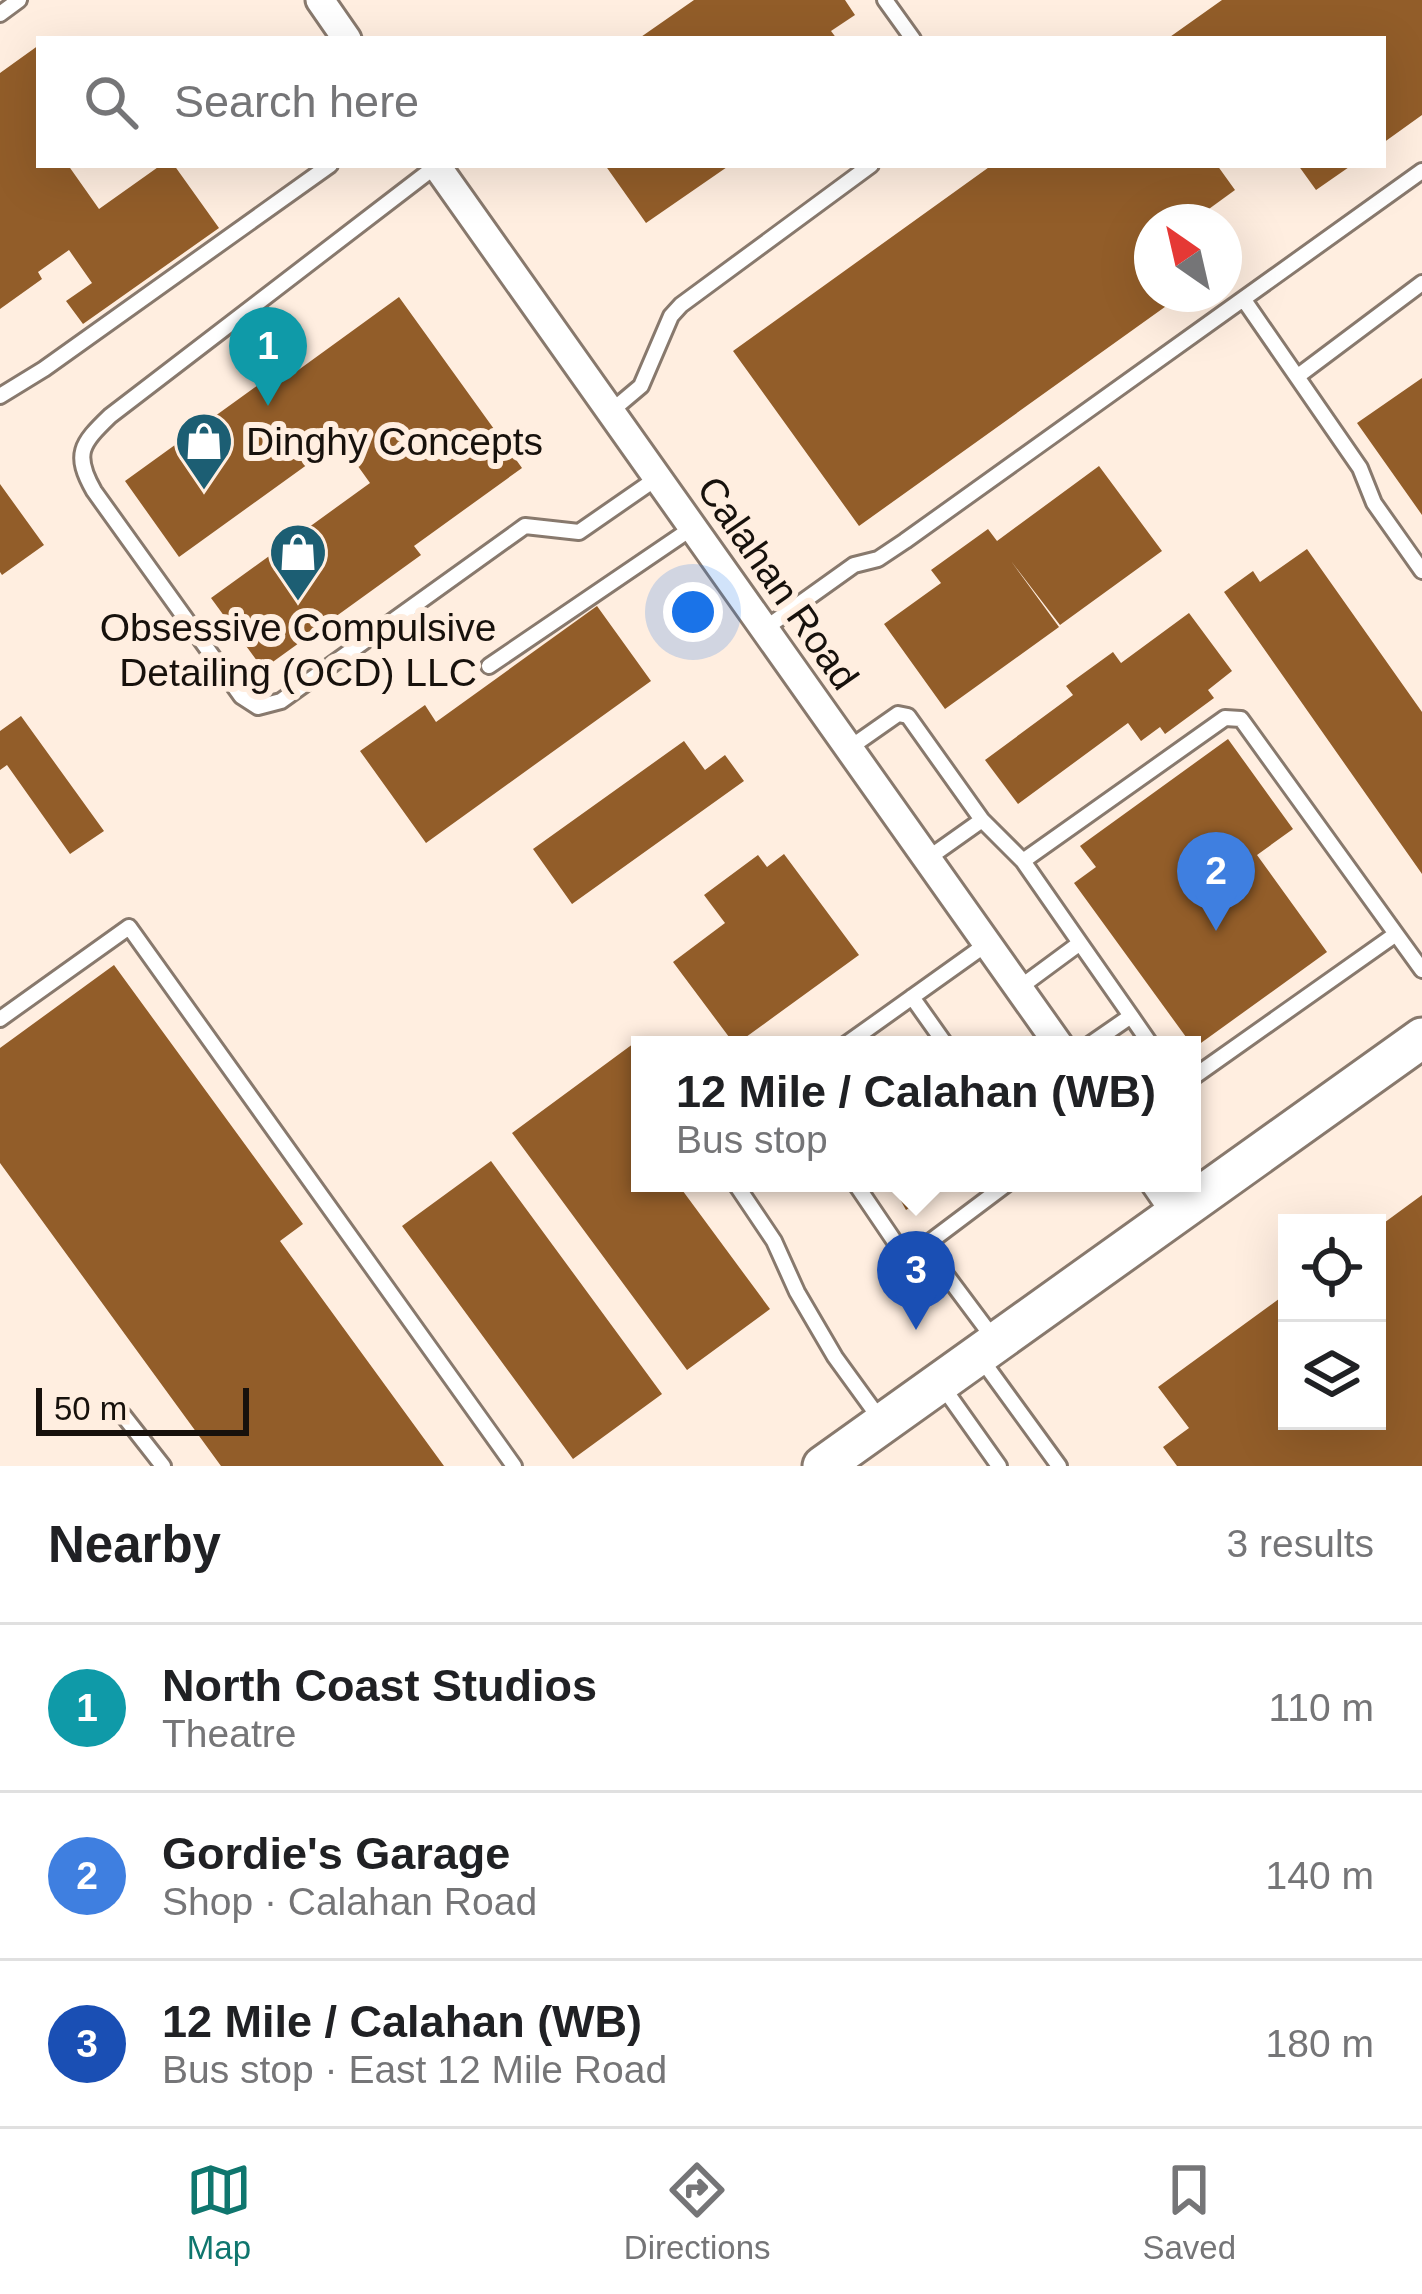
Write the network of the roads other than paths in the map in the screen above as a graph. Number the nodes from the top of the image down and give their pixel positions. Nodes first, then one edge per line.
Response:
1 (19, 0) edge
2 (320, 0) edge
3 (886, 0) edge
4 (0, 14) edge
5 (345, 36) edge
6 (912, 36) edge
7 (326, 168) edge
8 (432, 168) edge
9 (438, 168) edge
10 (868, 168) edge
11 (1422, 171) edge
12 (1422, 283) edge
13 (1244, 300) junction
14 (1298, 376) junction
15 (0, 396) edge
16 (609, 413) junction
17 (657, 478) junction
18 (692, 528) junction
19 (1422, 571) edge
20 (763, 630) junction
21 (489, 666) dead end
22 (848, 749) junction
23 (982, 820) junction
24 (927, 859) junction
25 (1023, 861) junction
26 (1396, 934) junction
27 (1080, 943) junction
28 (988, 944) junction
29 (1422, 970) edge
30 (1018, 988) junction
31 (912, 997) junction
32 (1131, 1016) junction
33 (0, 1019) edge
34 (857, 1036) edge
35 (940, 1036) edge
36 (1053, 1036) edge
37 (1102, 1036) edge
38 (1145, 1036) edge
39 (1422, 1038) edge
40 (1201, 1072) edge
41 (1201, 1177) edge
42 (741, 1192) edge
43 (861, 1192) edge
44 (996, 1192) edge
45 (1166, 1199) edge
46 (915, 1252) junction
47 (988, 1349) junction
48 (940, 1383) junction
49 (123, 1414) dead end
50 (883, 1424) junction
51 (163, 1466) edge
52 (514, 1466) edge
53 (823, 1466) edge
54 (999, 1466) edge
55 (1059, 1466) edge

1 - 4 lane
2 - 5 street
3 - 6 lane
7 - 15 lane
8 - 17 lane
9 - 16 street, Calahan Road
10 - 16 lane
11 - 13 lane
12 - 14 lane
13 - 14 lane
13 - 20 lane
14 - 19 lane
16 - 17 street, Calahan Road
17 - 18 street, Calahan Road
18 - 20 street, Calahan Road
18 - 21 lane
20 - 22 street, Calahan Road
22 - 23 lane
22 - 24 street, Calahan Road
23 - 24 lane
23 - 25 lane
24 - 28 street, Calahan Road
25 - 26 lane
25 - 27 lane
26 - 29 lane
26 - 40 lane
27 - 30 lane
27 - 32 lane
28 - 30 street, Calahan Road
28 - 31 lane
30 - 36 street, Calahan Road
31 - 34 lane
31 - 35 lane
32 - 37 lane
32 - 38 lane
33 - 52 lane
39 - 41 main road
42 - 50 lane
43 - 46 lane
44 - 46 lane
45 - 47 main road
46 - 47 lane
47 - 48 main road
47 - 55 lane
48 - 50 main road
48 - 54 lane
49 - 51 lane
50 - 53 main road

